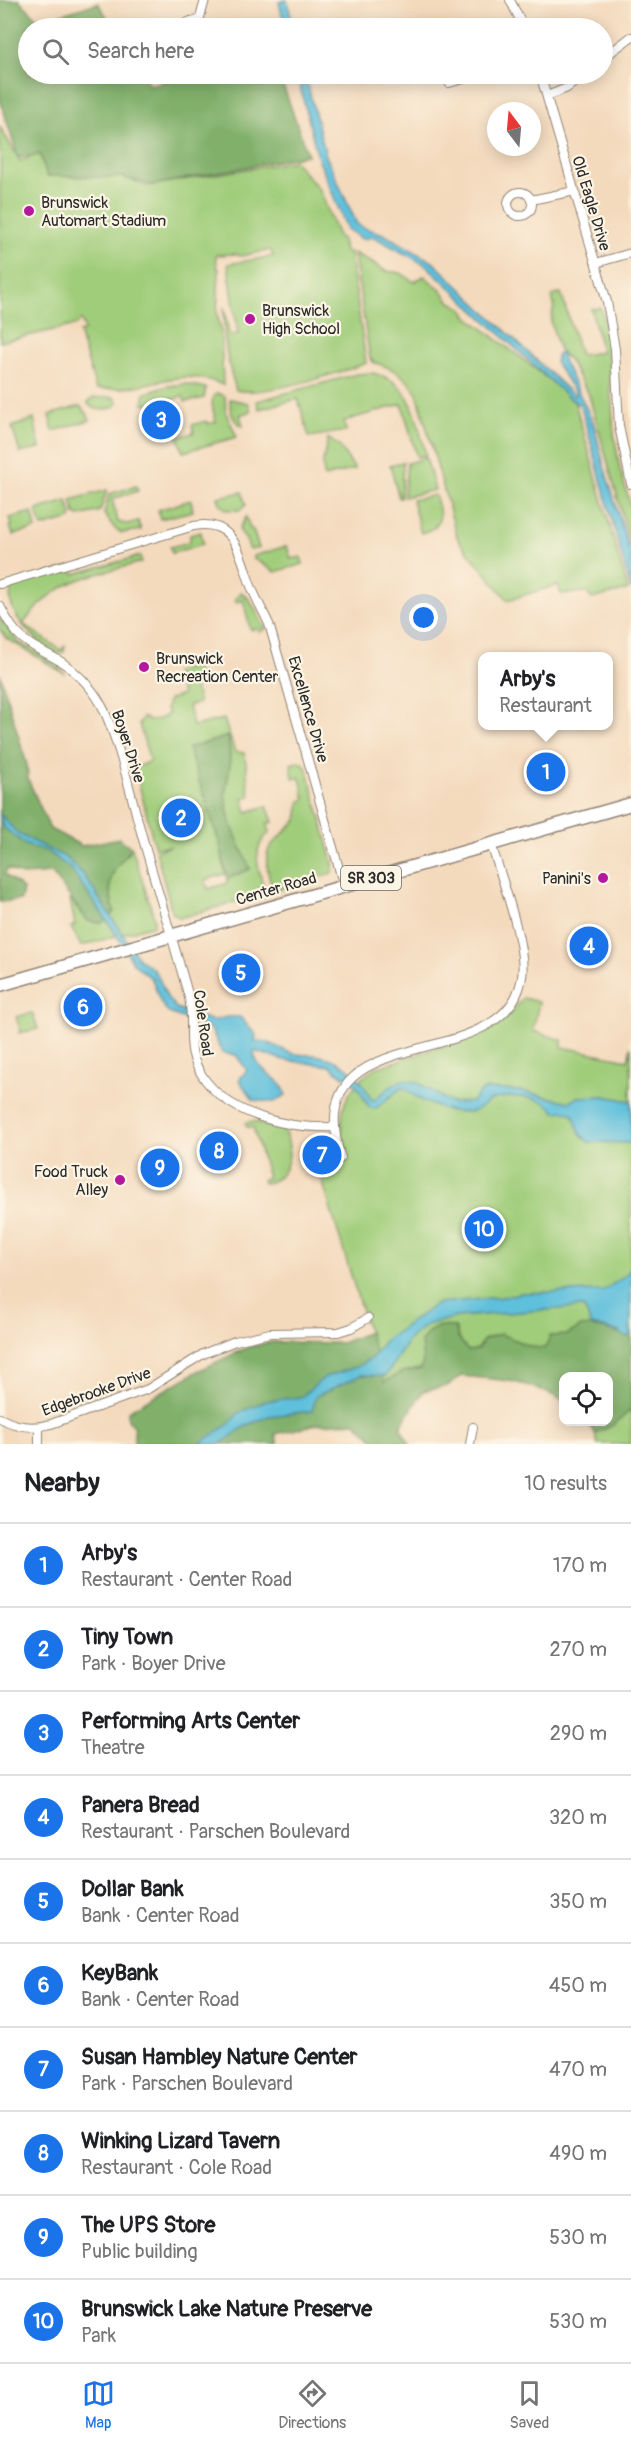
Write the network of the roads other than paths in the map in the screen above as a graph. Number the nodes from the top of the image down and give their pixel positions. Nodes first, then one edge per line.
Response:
1 (205, 0) edge
2 (510, 0) edge
3 (200, 18) edge
4 (519, 18) edge
5 (631, 37) edge
6 (613, 51) edge
7 (543, 84) edge
8 (572, 84) edge
9 (547, 96) junction
10 (575, 191) junction
11 (531, 200) dead end
12 (631, 253) edge
13 (596, 263) junction
14 (631, 484) edge
15 (0, 584) edge
16 (0, 606) edge
17 (631, 804) edge
18 (491, 844) junction
19 (344, 886) junction
20 (169, 935) junction
21 (0, 985) edge
22 (334, 1127) junction
23 (340, 1158) dead end
24 (368, 1318) dead end
25 (0, 1418) edge
26 (39, 1427) junction
27 (474, 1427) dead end
28 (39, 1444) edge
29 (470, 1444) edge

1 - 3 street
2 - 4 street
5 - 6 street
7 - 9 street, Old Eagle Drive
8 - 9 street
9 - 10 street, Old Eagle Drive
10 - 11 street
10 - 13 street, Old Eagle Drive
12 - 13 street
13 - 14 street, Old Eagle Drive
15 - 19 street, Excellence Drive
16 - 20 street, Boyer Drive
17 - 18 main road, Center Road / SR 303
18 - 19 main road, Center Road / SR 303
18 - 22 street
19 - 20 main road, Center Road / SR 303
20 - 21 main road, Center Road / SR 303
20 - 22 street, Cole Road
22 - 23 street
24 - 26 street, Edgebrooke Drive
25 - 26 street, Edgebrooke Drive
26 - 28 street
27 - 29 street

